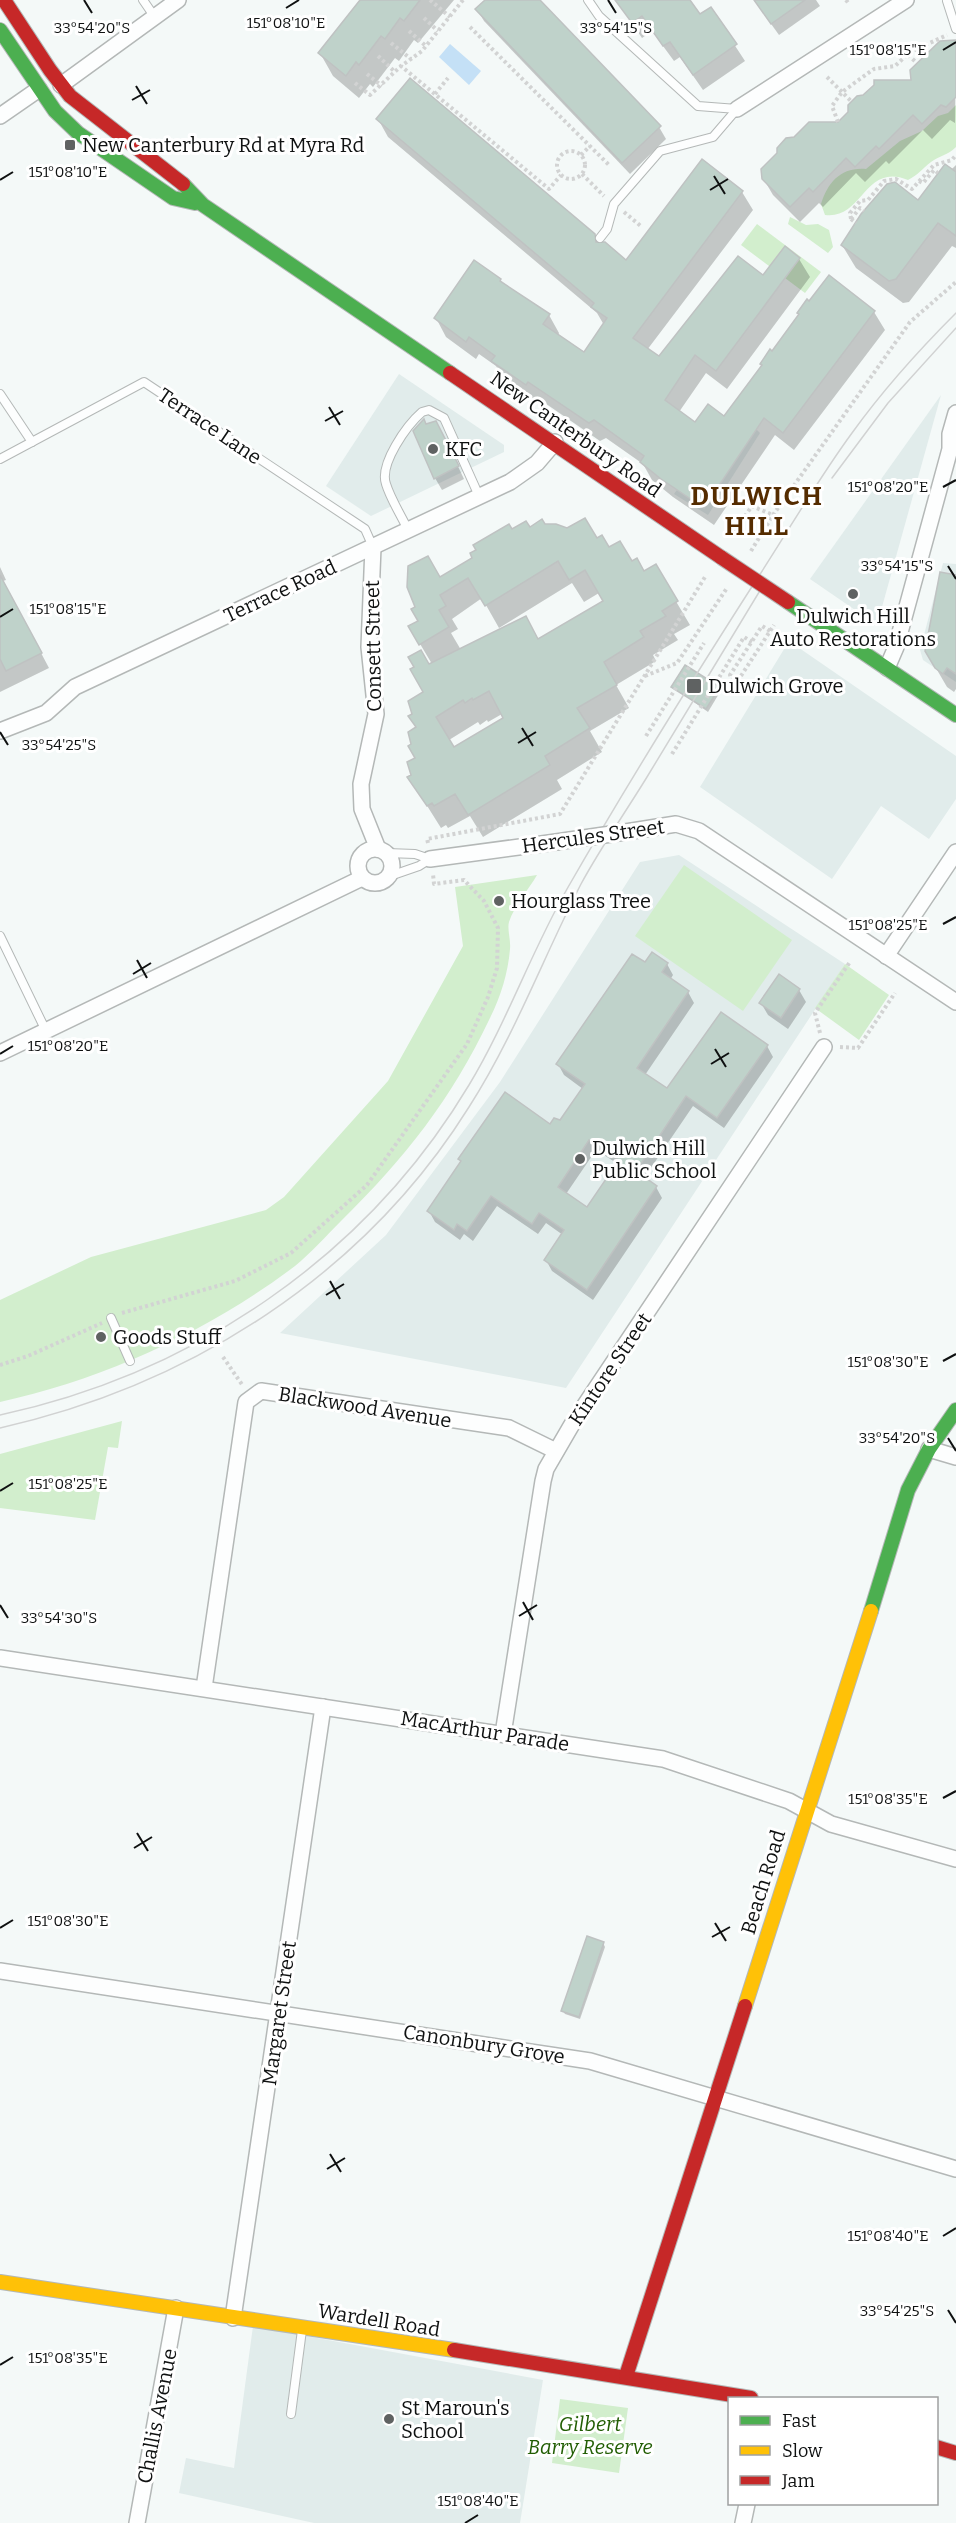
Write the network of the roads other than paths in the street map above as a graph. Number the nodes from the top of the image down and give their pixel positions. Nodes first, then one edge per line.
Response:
1 (4, 0) edge
2 (143, 0) edge
3 (178, 0) edge
4 (588, 0) edge
5 (906, 0) edge
6 (947, 1) edge
7 (956, 8) edge
8 (154, 16) junction
9 (956, 29) edge
10 (0, 30) edge
11 (61, 85) junction
12 (39, 89) junction
13 (737, 109) junction
14 (0, 116) edge
15 (204, 205) junction
16 (600, 238) dead end
17 (0, 394) edge
18 (956, 413) edge
19 (33, 442) junction
20 (555, 442) junction
21 (0, 459) edge
22 (479, 496) junction
23 (408, 530) junction
24 (373, 547) junction
25 (887, 668) junction
26 (956, 715) edge
27 (0, 731) edge
28 (382, 851) junction
29 (956, 852) edge
30 (430, 859) junction
31 (390, 876) junction
32 (362, 878) junction
33 (0, 936) edge
34 (886, 956) junction
35 (956, 1002) edge
36 (46, 1031) junction
37 (824, 1047) road end
38 (0, 1053) edge
39 (111, 1318) road end
40 (130, 1361) dead end
41 (956, 1410) edge
42 (929, 1449) junction
43 (556, 1451) junction
44 (956, 1457) edge
45 (0, 1658) edge
46 (204, 1688) junction
47 (323, 1707) junction
48 (503, 1734) junction
49 (806, 1811) junction
50 (956, 1859) edge
51 (0, 1971) edge
52 (279, 2013) junction
53 (714, 2098) junction
54 (956, 2169) edge
55 (0, 2282) edge
56 (176, 2308) junction
57 (233, 2318) junction
58 (302, 2328) junction
59 (626, 2376) junction
60 (745, 2397) edge
61 (291, 2414) dead end
62 (938, 2448) edge
63 (956, 2453) edge
64 (747, 2505) edge
65 (137, 2523) edge
66 (744, 2523) edge

1 - 11 main road, New Canterbury Road
2 - 8 lane
3 - 8 street
4 - 13 lane
5 - 13 street
6 - 7 lane
6 - 9 lane
8 - 11 street
10 - 12 main road, New Canterbury Road
11 - 12 main road
11 - 15 main road, New Canterbury Road
12 - 14 street
12 - 15 main road, New Canterbury Road
13 - 16 lane
15 - 20 main road, New Canterbury Road
17 - 19 lane
18 - 25 street
19 - 21 lane, Terrace Lane
19 - 24 lane, Terrace Lane
20 - 22 street, Terrace Road
20 - 25 main road, New Canterbury Road, bridge
22 - 23 street, Terrace Road
22 - 23 lane
23 - 24 street, Terrace Road
24 - 27 street, Terrace Road
24 - 28 street, Consett Street
25 - 26 main road, New Canterbury Road
28 - 30 lane
28 - 31 street
28 - 32 street
29 - 34 street
30 - 31 lane
30 - 34 street, Hercules Street, bridge
31 - 32 street
32 - 36 street
33 - 36 lane
34 - 35 street, Hercules Street
36 - 38 street
37 - 43 street, Kintore Street
39 - 40 lane
41 - 42 main road, Beach Road
42 - 44 street
42 - 49 main road, Beach Road
43 - 46 street, Blackwood Avenue
43 - 48 street, Kintore Street
45 - 46 street, MacArthur Parade
46 - 47 street, MacArthur Parade
47 - 48 street, MacArthur Parade
47 - 52 street, Margaret Street
48 - 49 street, MacArthur Parade
49 - 50 street, MacArthur Parade
49 - 53 main road, Beach Road
51 - 52 street, Canonbury Grove
52 - 53 street, Canonbury Grove
52 - 57 street, Margaret Street
53 - 54 street, Canonbury Grove
53 - 59 main road, Beach Road
55 - 56 main road, Wardell Road
56 - 57 main road, Wardell Road
56 - 65 street, Challis Avenue
57 - 58 main road, Wardell Road
58 - 59 main road, Wardell Road
58 - 61 lane
59 - 60 main road, Wardell Road
62 - 63 main road
64 - 66 street

